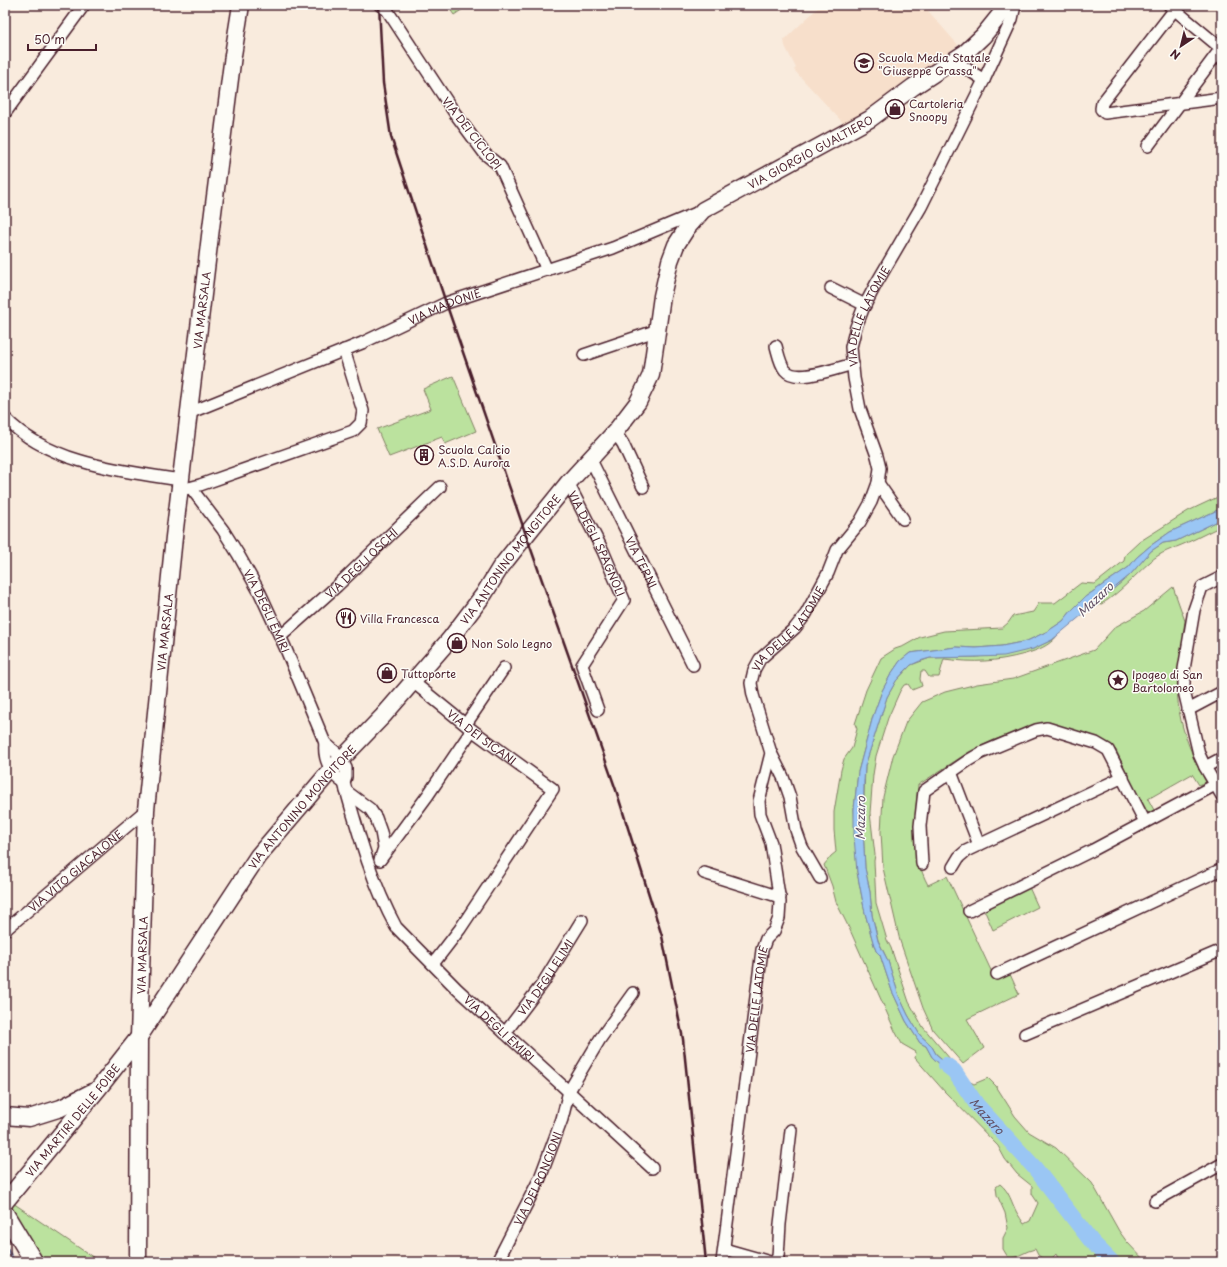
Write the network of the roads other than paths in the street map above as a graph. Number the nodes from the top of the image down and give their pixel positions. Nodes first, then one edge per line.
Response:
1 (84, 5) edge
2 (241, 5) edge
3 (1008, 5) edge
4 (1015, 5) edge
5 (1174, 6) edge
6 (386, 7) edge
7 (1222, 48) edge
8 (953, 60) junction
9 (984, 80) junction
10 (1222, 98) edge
11 (1179, 104) junction
12 (5, 113) edge
13 (1148, 146) dead end
14 (703, 210) junction
15 (676, 245) joint
16 (547, 270) junction
17 (831, 288) dead end
18 (865, 306) junction
19 (658, 330) junction
20 (776, 346) dead end
21 (344, 350) junction
22 (584, 355) dead end
23 (853, 364) junction
24 (189, 413) junction
25 (5, 418) edge
26 (615, 432) junction
27 (590, 458) junction
28 (568, 483) junction
29 (878, 483) junction
30 (184, 485) junction
31 (440, 487) dead end
32 (644, 487) dead end
33 (902, 520) dead end
34 (1222, 577) edge
35 (280, 637) junction
36 (693, 665) dead end
37 (504, 668) dead end
38 (413, 682) junction
39 (1222, 692) edge
40 (598, 710) dead end
41 (1188, 710) junction
42 (469, 727) junction
43 (772, 753) junction
44 (1222, 758) edge
45 (337, 764) junction
46 (1205, 766) junction
47 (951, 772) junction
48 (1123, 777) junction
49 (1215, 785) junction
50 (345, 787) junction
51 (1222, 796) edge
52 (146, 810) junction
53 (1145, 822) junction
54 (979, 845) junction
55 (380, 860) junction
56 (922, 864) dead end
57 (953, 867) dead end
58 (1222, 869) edge
59 (371, 871) junction
60 (704, 873) dead end
61 (820, 878) dead end
62 (780, 897) junction
63 (969, 911) dead end
64 (582, 920) dead end
65 (5, 930) edge
66 (1222, 950) edge
67 (433, 964) junction
68 (997, 974) dead end
69 (633, 993) dead end
70 (505, 1033) junction
71 (1025, 1034) dead end
72 (139, 1037) junction
73 (98, 1089) junction
74 (569, 1091) junction
75 (5, 1116) edge
76 (791, 1130) dead end
77 (1222, 1164) edge
78 (652, 1168) dead end
79 (1155, 1201) dead end
80 (5, 1202) edge
81 (5, 1214) edge
82 (724, 1248) junction
83 (34, 1262) edge
84 (138, 1262) edge
85 (498, 1262) edge
86 (722, 1262) edge
87 (771, 1262) edge

1 - 12 street
2 - 24 street, VIA MARSALA
3 - 8 street, VIA GIORGIO GUALTIERO
4 - 9 street, VIA DELLE LATOMIE
5 - 7 street
5 - 11 street
6 - 16 street, VIA DEI CICLOPI
7 - 11 street
8 - 9 street
8 - 14 street, VIA GIORGIO GUALTIERO
9 - 18 street, VIA DELLE LATOMIE
10 - 11 street
11 - 13 street
14 - 15 street, VIA GIORGIO GUALTIERO
14 - 16 street, VIA MADONIE
15 - 19 street, VIA ANTONINO MONGITORE
16 - 21 street, VIA MADONIE
17 - 18 street
18 - 23 street, VIA DELLE LATOMIE
19 - 22 street
19 - 26 street, VIA ANTONINO MONGITORE
20 - 23 street
21 - 24 street, VIA MADONIE
21 - 30 street
23 - 29 street, VIA DELLE LATOMIE
24 - 30 street, VIA MARSALA
25 - 30 street
26 - 27 street, VIA ANTONINO MONGITORE
26 - 32 street
27 - 28 street, VIA ANTONINO MONGITORE
27 - 36 street, VIA TERNI
28 - 38 street, VIA ANTONINO MONGITORE
28 - 40 street, VIA DEGLI SPAGNOLI
29 - 33 street
29 - 43 street, VIA DELLE LATOMIE
30 - 35 street, VIA DEGLI EMIRI
30 - 52 street, VIA MARSALA
31 - 35 street, VIA DEGLI OSCHI
34 - 41 street
35 - 45 street, VIA DEGLI EMIRI
37 - 42 street
38 - 42 street, VIA DEI SICANI
38 - 45 street, VIA ANTONINO MONGITORE
39 - 41 street
41 - 46 street
42 - 55 street
42 - 67 street, VIA DEI SICANI
43 - 61 street
43 - 62 street, VIA DELLE LATOMIE
44 - 46 street
45 - 50 street, VIA DEGLI EMIRI
45 - 72 street, VIA ANTONINO MONGITORE
46 - 49 street
47 - 48 street
47 - 54 street
47 - 56 street
48 - 53 street
48 - 54 street
49 - 51 street
49 - 53 street
50 - 55 street, VIA DEGLI EMIRI
50 - 59 street, VIA DEGLI EMIRI
52 - 65 street, VIA VITO GIACALONE
52 - 72 street, VIA MARSALA
53 - 63 street
54 - 57 street
55 - 59 street
58 - 68 street
59 - 67 street, VIA DEGLI EMIRI
60 - 62 street
62 - 82 street, VIA DELLE LATOMIE
64 - 70 street, VIA DEGLI ELIMI
66 - 71 street
67 - 70 street, VIA DEGLI EMIRI
69 - 74 street, VIA DEI RONCIONI
70 - 74 street, VIA DEGLI EMIRI
72 - 73 street, VIA MARTIRI DELLE FOIBE
72 - 84 street, VIA MARSALA
73 - 75 street
73 - 80 street, VIA MARTIRI DELLE FOIBE
74 - 78 street, VIA DEGLI EMIRI
74 - 85 street, VIA DEI RONCIONI
76 - 87 street
77 - 79 street
81 - 83 main road
82 - 86 street, VIA DELLE LATOMIE
82 - 87 street

